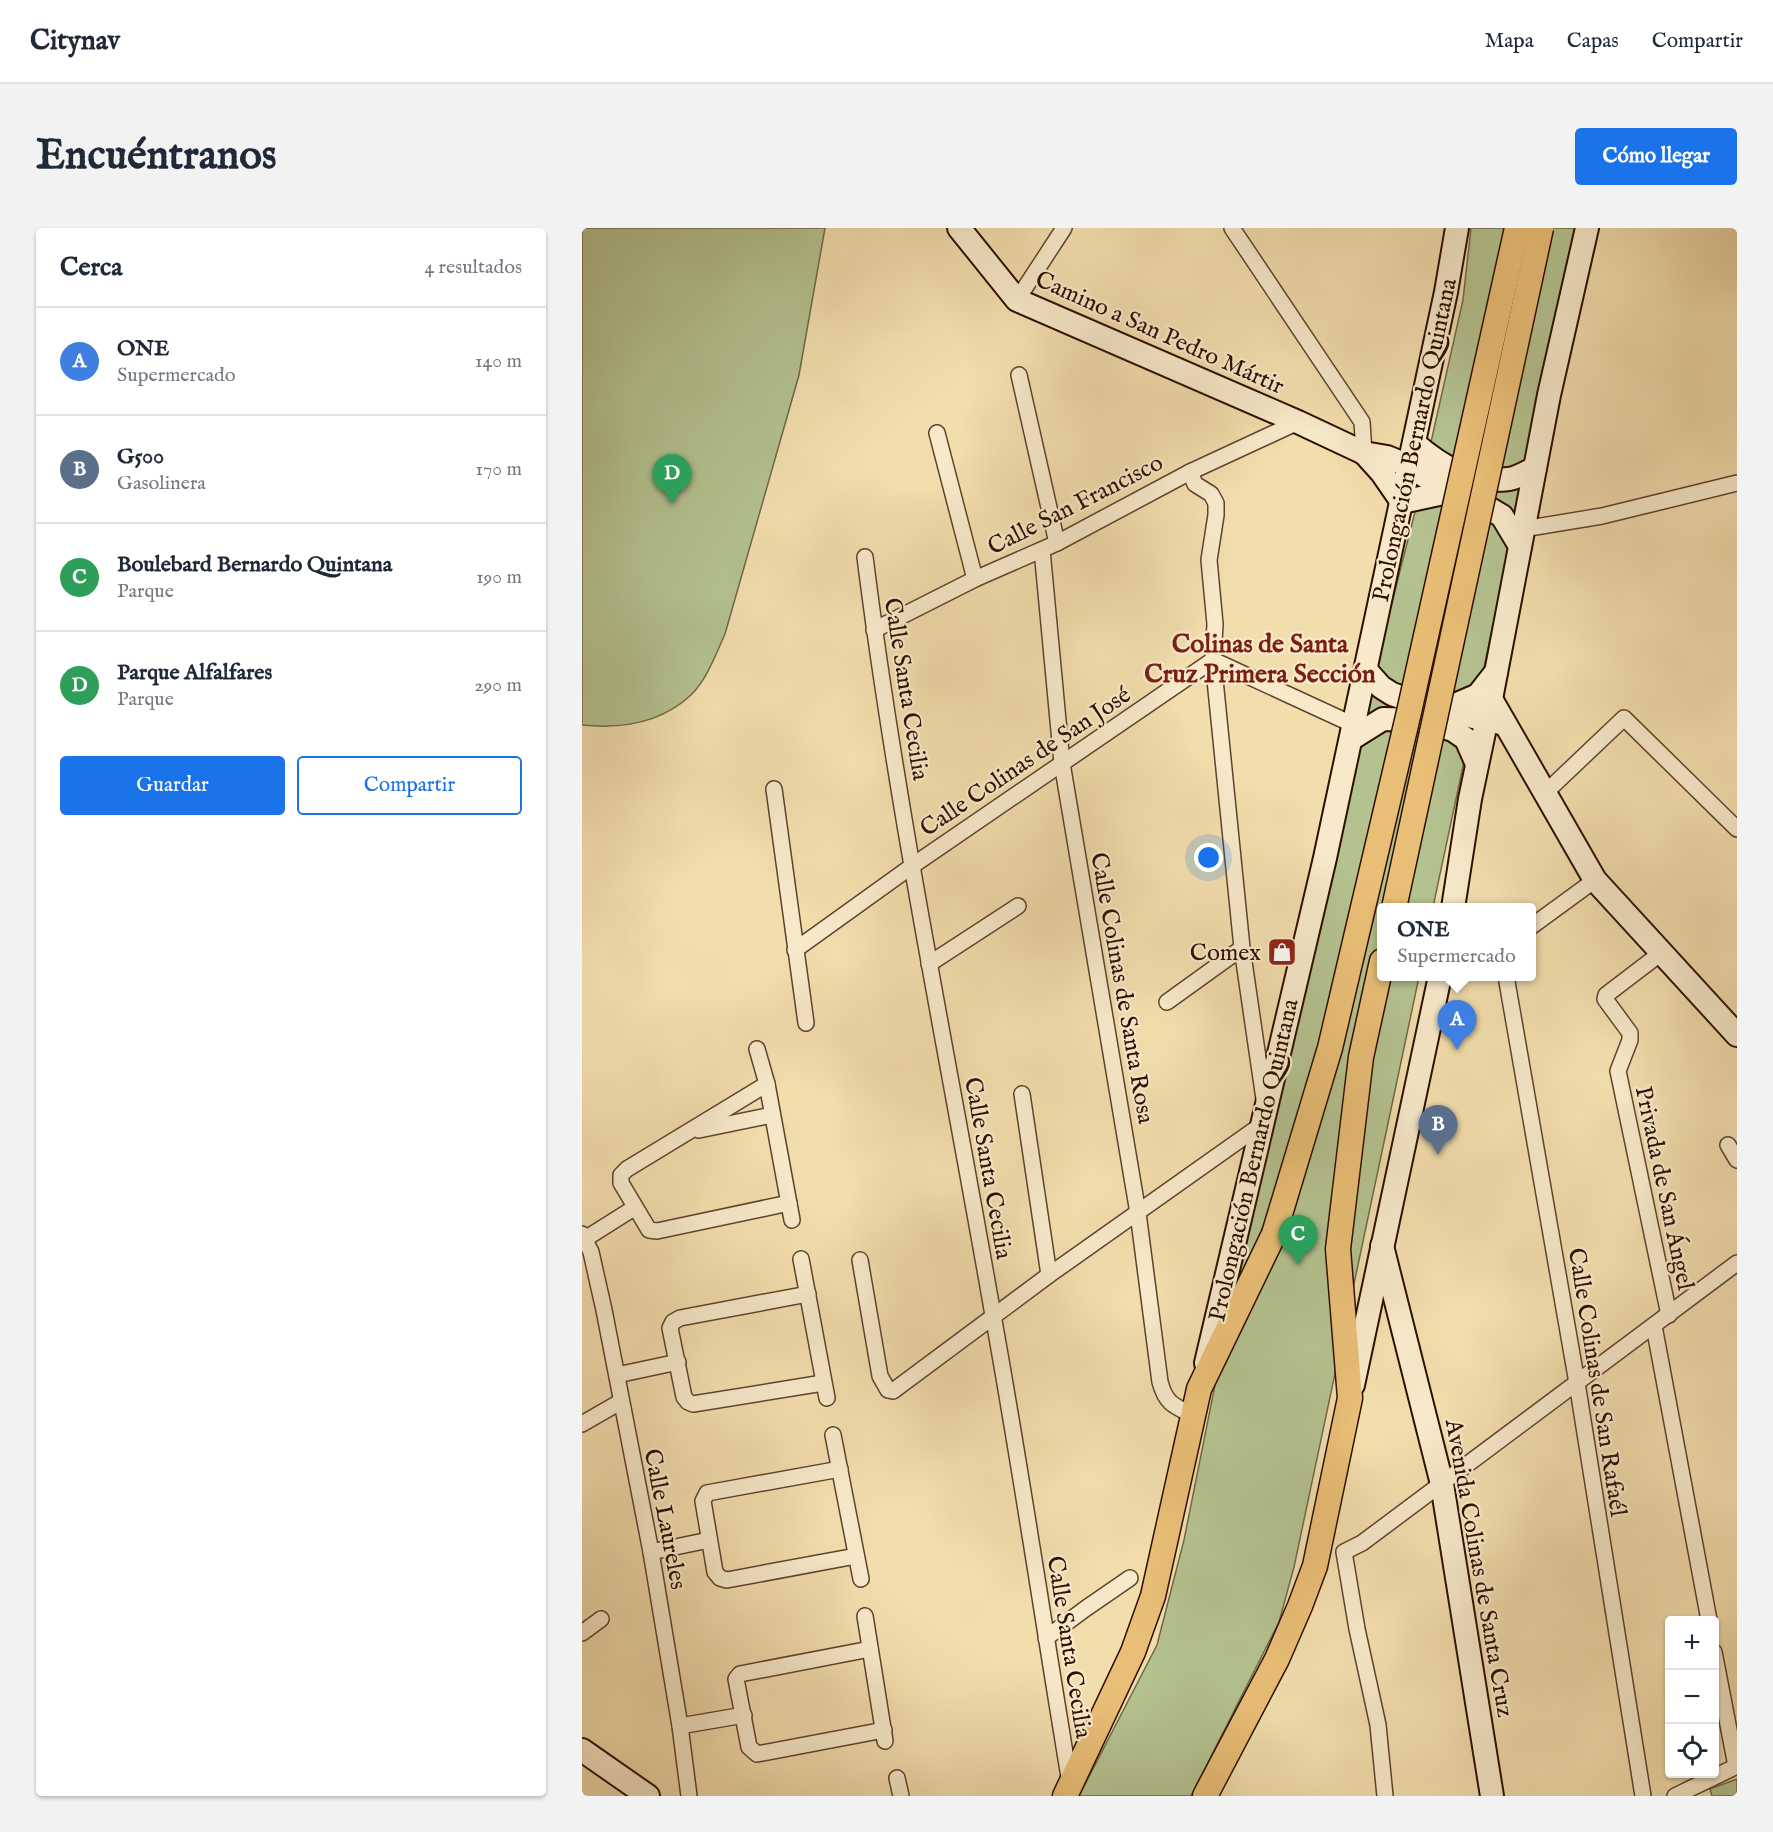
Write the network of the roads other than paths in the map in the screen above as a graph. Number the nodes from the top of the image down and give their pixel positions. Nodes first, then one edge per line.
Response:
1 (959, 228) edge
2 (1064, 228) edge
3 (1232, 228) edge
4 (1457, 228) edge
5 (1517, 228) edge
6 (1541, 228) edge
7 (1587, 228) edge
8 (1017, 300) junction
9 (1019, 375) dead end
10 (1298, 423) junction
11 (937, 433) dead end
12 (1414, 443) junction
13 (1364, 453) junction
14 (1409, 466) junction
15 (1535, 468) junction
16 (1190, 472) junction
17 (1737, 483) edge
18 (1453, 491) junction
19 (1402, 502) junction
20 (1521, 538) junction
21 (1057, 543) junction
22 (1042, 550) junction
23 (865, 557) dead end
24 (975, 579) junction
25 (874, 630) junction
26 (1213, 660) junction
27 (1366, 670) junction
28 (1496, 672) junction
29 (1432, 708) junction
30 (1494, 715) junction
31 (1353, 732) junction
32 (1062, 763) junction
33 (1477, 764) junction
34 (774, 789) dead end
35 (1545, 793) junction
36 (1737, 830) edge
37 (912, 866) junction
38 (1595, 880) junction
39 (1395, 903) edge
40 (1454, 903) edge
41 (1018, 906) dead end
42 (1536, 923) edge
43 (1242, 948) junction
44 (795, 950) junction
45 (1661, 953) junction
46 (929, 964) junction
47 (1378, 981) edge
48 (1439, 981) edge
49 (1507, 981) edge
50 (1167, 1002) dead end
51 (806, 1023) dead end
52 (1737, 1035) edge
53 (757, 1049) dead end
54 (767, 1084) junction
55 (1022, 1094) dead end
56 (772, 1115) junction
57 (1263, 1116) junction
58 (689, 1132) junction
59 (1728, 1145) dead end
60 (1737, 1160) edge
61 (789, 1203) junction
62 (634, 1208) junction
63 (1138, 1213) junction
64 (792, 1220) dead end
65 (586, 1242) edge
66 (1382, 1246) junction
67 (801, 1259) dead end
68 (860, 1260) dead end
69 (1737, 1263) edge
70 (1049, 1275) junction
71 (808, 1294) junction
72 (1669, 1315) junction
73 (993, 1316) junction
74 (1654, 1326) junction
75 (678, 1362) junction
76 (617, 1375) junction
77 (824, 1383) junction
78 (1576, 1383) junction
79 (1199, 1389) junction
80 (827, 1398) dead end
81 (1350, 1398) junction
82 (620, 1402) junction
83 (1193, 1415) junction
84 (582, 1424) edge
85 (833, 1436) dead end
86 (840, 1469) junction
87 (1442, 1484) junction
88 (710, 1540) junction
89 (651, 1552) junction
90 (856, 1557) junction
91 (1130, 1578) dead end
92 (861, 1579) dead end
93 (865, 1616) dead end
94 (1708, 1616) edge
95 (601, 1619) dead end
96 (582, 1633) edge
97 (1046, 1638) junction
98 (870, 1649) junction
99 (1717, 1670) edge
100 (744, 1715) junction
101 (680, 1725) junction
102 (582, 1750) edge
103 (1736, 1766) edge
104 (897, 1778) dead end
105 (1067, 1791) edge
106 (648, 1796) edge
107 (689, 1796) edge
108 (901, 1796) edge
109 (1205, 1796) edge
110 (1385, 1796) edge
111 (1492, 1796) edge
112 (1643, 1796) edge
113 (1675, 1796) edge

1 - 8 street, Camino a San Pedro Mártir
2 - 8 street
3 - 13 street
4 - 12 street, Prolongación Bernardo Quintana
5 - 79 main road, bridge
6 - 39 main road, bridge
7 - 15 street
8 - 10 street, Camino a San Pedro Mártir
9 - 21 street
10 - 13 street, Camino a San Pedro Mártir
10 - 16 street, Calle San Francisco
11 - 24 street
12 - 14 street, Prolongación Bernardo Quintana
12 - 15 street
13 - 14 street, Camino a San Pedro Mártir
13 - 19 street, Camino a San Pedro Mártir
14 - 18 street, Camino a San Pedro Mártir
14 - 19 street, Prolongación Bernardo Quintana
15 - 20 street
16 - 21 street, Calle San Francisco
16 - 26 street
17 - 20 street
18 - 19 street
18 - 20 street, Camino a San Pedro Mártir
19 - 27 street, Prolongación Bernardo Quintana
20 - 28 street
21 - 22 street, Calle San Francisco
22 - 24 street, Calle San Francisco
22 - 32 street, Calle Colinas de Santa Rosa
23 - 25 street, Calle Santa Cecilia
24 - 25 street, Calle San Francisco
25 - 37 street, Calle Santa Cecilia
26 - 31 street
26 - 32 street, Calle Colinas de San José
26 - 43 street
27 - 29 street
27 - 31 street, Prolongación Bernardo Quintana
28 - 29 street
28 - 30 street
29 - 30 street
30 - 33 street
30 - 35 street
31 - 33 street
31 - 57 street, Prolongación Bernardo Quintana
32 - 37 street, Calle Colinas de San José
32 - 63 street, Calle Colinas de Santa Rosa
33 - 40 street
34 - 44 street
35 - 36 street
35 - 38 street
37 - 44 street, Calle Colinas de San José
37 - 46 street, Calle Santa Cecilia
38 - 42 street
38 - 45 street
41 - 46 street
43 - 50 street
43 - 57 street
44 - 51 street
45 - 52 street
45 - 72 street, Privada de San Ángel
46 - 73 street, Calle Santa Cecilia
47 - 81 main road
48 - 66 street
49 - 78 street, Calle Colinas de San Rafaél
53 - 54 street
54 - 56 street
54 - 58 street
55 - 70 street
56 - 58 street
56 - 61 street
57 - 63 street
57 - 79 street, Prolongación Bernardo Quintana
58 - 62 street
59 - 60 street
61 - 62 street
61 - 64 street
62 - 65 street
63 - 70 street
63 - 83 street, Calle Colinas de Santa Rosa
65 - 76 street, Calle Laureles
66 - 81 street
66 - 87 street, Avenida Colinas de Santa Cruz
67 - 71 street
68 - 73 street
69 - 72 street
70 - 73 street
71 - 75 street
71 - 77 street
72 - 74 street
73 - 97 street, Calle Santa Cecilia
74 - 78 street
74 - 94 street
75 - 76 street
75 - 77 street
76 - 82 street, Calle Laureles
77 - 80 street
78 - 87 street
78 - 112 street, Calle Colinas de San Rafaél
79 - 83 main road, Prolongación Bernardo Quintana
81 - 109 main road
82 - 84 street
82 - 89 street, Calle Laureles
83 - 105 main road, Prolongación Bernardo Quintana
85 - 86 street
86 - 88 street
86 - 90 street
87 - 110 street
87 - 111 street, Avenida Colinas de Santa Cruz
88 - 89 street
88 - 90 street
89 - 101 street, Calle Laureles
90 - 92 street
91 - 97 street
93 - 98 street
95 - 96 street
97 - 105 street, Calle Santa Cecilia
98 - 100 street
98 - 100 street
99 - 103 street
100 - 101 street
101 - 107 street, Calle Laureles
102 - 106 street
103 - 113 street
104 - 108 street

